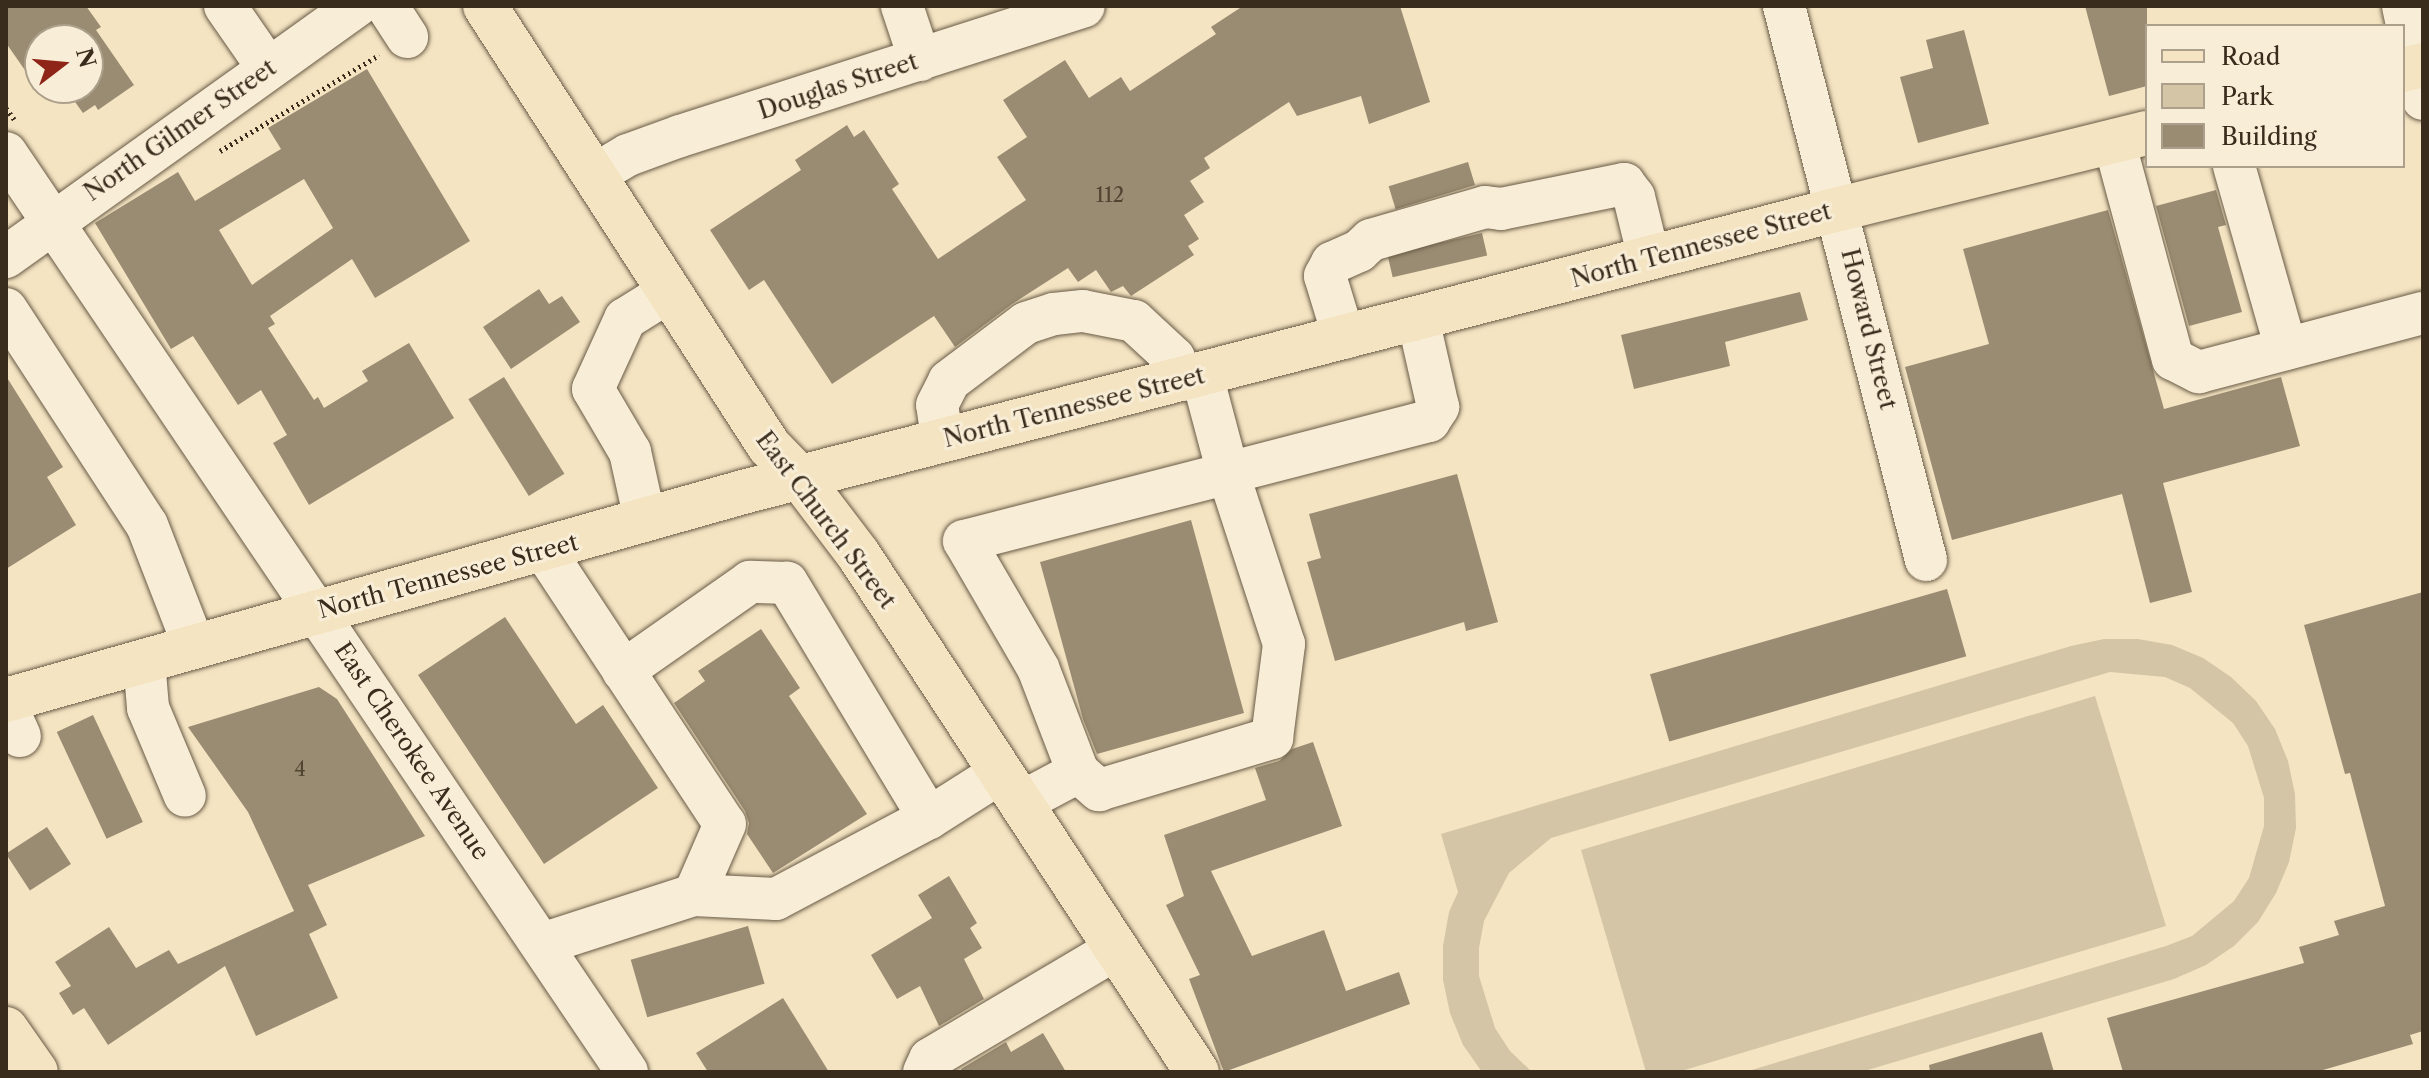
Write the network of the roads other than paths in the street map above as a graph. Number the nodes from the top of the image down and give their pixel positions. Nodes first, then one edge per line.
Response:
1 (225, 6) edge
2 (357, 6) edge
3 (485, 6) edge
4 (902, 6) edge
5 (1084, 6) edge
6 (1784, 6) edge
7 (2403, 6) edge
8 (920, 60) junction
9 (268, 68) junction
10 (2416, 75) edge
11 (2131, 137) edge
12 (6, 153) edge
13 (2235, 168) edge
14 (596, 174) junction
15 (1839, 209) junction
16 (55, 223) junction
17 (6, 257) edge
18 (1649, 258) junction
19 (670, 291) junction
20 (6, 309) edge
21 (2423, 313) edge
22 (1418, 319) junction
23 (1344, 338) junction
24 (2286, 349) junction
25 (1193, 377) junction
26 (942, 439) junction
27 (1228, 473) junction
28 (801, 479) junction
29 (645, 520) junction
30 (544, 550) junction
31 (1926, 560) dead end
32 (318, 611) junction
33 (194, 646) junction
34 (144, 661) junction
35 (623, 671) junction
36 (11, 714) edge
37 (1078, 772) junction
38 (1010, 788) junction
39 (185, 796) dead end
40 (929, 818) junction
41 (694, 895) junction
42 (542, 944) junction
43 (1116, 949) junction
44 (6, 1029) edge
45 (36, 1072) edge
46 (627, 1072) edge
47 (924, 1072) edge
48 (1197, 1072) edge

1 - 9 street
2 - 9 street, North Gilmer Street
3 - 14 main road, East Church Street
4 - 8 street
5 - 8 street, Douglas Street
6 - 15 street, Howard Street
7 - 10 street
8 - 14 street, Douglas Street
9 - 16 street, North Gilmer Street
11 - 15 main road, North Tennessee Street
11 - 24 street
12 - 16 street, East Cherokee Avenue
13 - 24 street
14 - 19 main road, East Church Street
15 - 18 main road, North Tennessee Street
15 - 31 street, Howard Street
16 - 17 street, North Gilmer Street
16 - 32 street, East Cherokee Avenue
18 - 22 main road, North Tennessee Street
18 - 23 street
19 - 28 main road, East Church Street
19 - 29 street
20 - 33 street
21 - 24 street
22 - 23 main road, North Tennessee Street
22 - 27 street
23 - 25 main road, North Tennessee Street
25 - 26 main road, North Tennessee Street
25 - 26 street
25 - 27 street
26 - 28 main road, North Tennessee Street
27 - 37 street
27 - 37 street
28 - 29 main road, North Tennessee Street
28 - 38 main road, East Church Street
29 - 30 main road, North Tennessee Street
30 - 32 main road, North Tennessee Street
30 - 35 street
32 - 33 main road, North Tennessee Street
32 - 42 street, East Cherokee Avenue
33 - 34 main road, North Tennessee Street
34 - 36 main road, North Tennessee Street
34 - 39 street
35 - 40 street
35 - 41 street
37 - 38 street
38 - 40 street
38 - 43 main road, East Church Street
40 - 41 street
41 - 42 street
42 - 46 street, East Cherokee Avenue
43 - 47 street
43 - 48 main road, East Church Street
44 - 45 main road

